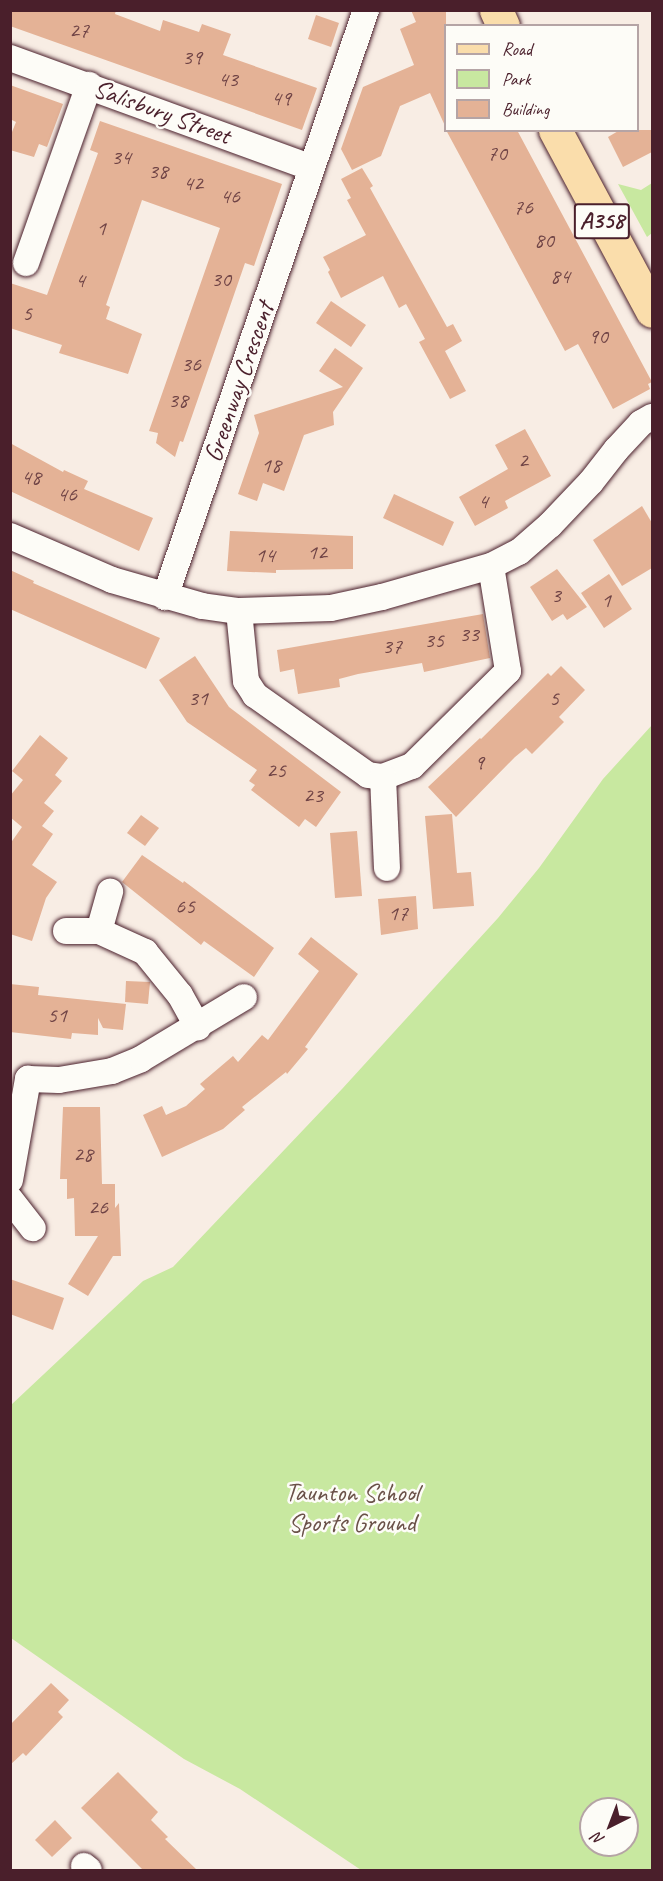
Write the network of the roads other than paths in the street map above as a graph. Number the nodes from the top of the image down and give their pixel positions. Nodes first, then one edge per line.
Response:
1 (366, 10) edge
2 (496, 10) edge
3 (502, 24) edge
4 (10, 58) edge
5 (89, 85) junction
6 (556, 132) edge
7 (312, 168) junction
8 (26, 263) dead end
9 (652, 311) edge
10 (652, 417) edge
11 (10, 536) edge
12 (491, 566) junction
13 (165, 597) junction
14 (239, 610) junction
15 (383, 777) junction
16 (387, 868) dead end
17 (110, 892) dead end
18 (66, 931) dead end
19 (99, 931) junction
20 (244, 998) dead end
21 (198, 1027) junction
22 (19, 1077) edge
23 (10, 1180) edge
24 (10, 1198) edge
25 (33, 1228) dead end

1 - 7 street, Greenway Crescent
2 - 3 main road
4 - 5 street, Salisbury Street
5 - 7 street, Salisbury Street
5 - 8 street
6 - 9 main road, A358
7 - 13 street, Greenway Crescent
10 - 12 street
11 - 13 street
12 - 14 street
12 - 15 street
13 - 14 street
14 - 15 street
15 - 16 street
17 - 19 street
18 - 19 street
19 - 21 street
20 - 21 street
21 - 22 street
22 - 23 street
24 - 25 street

